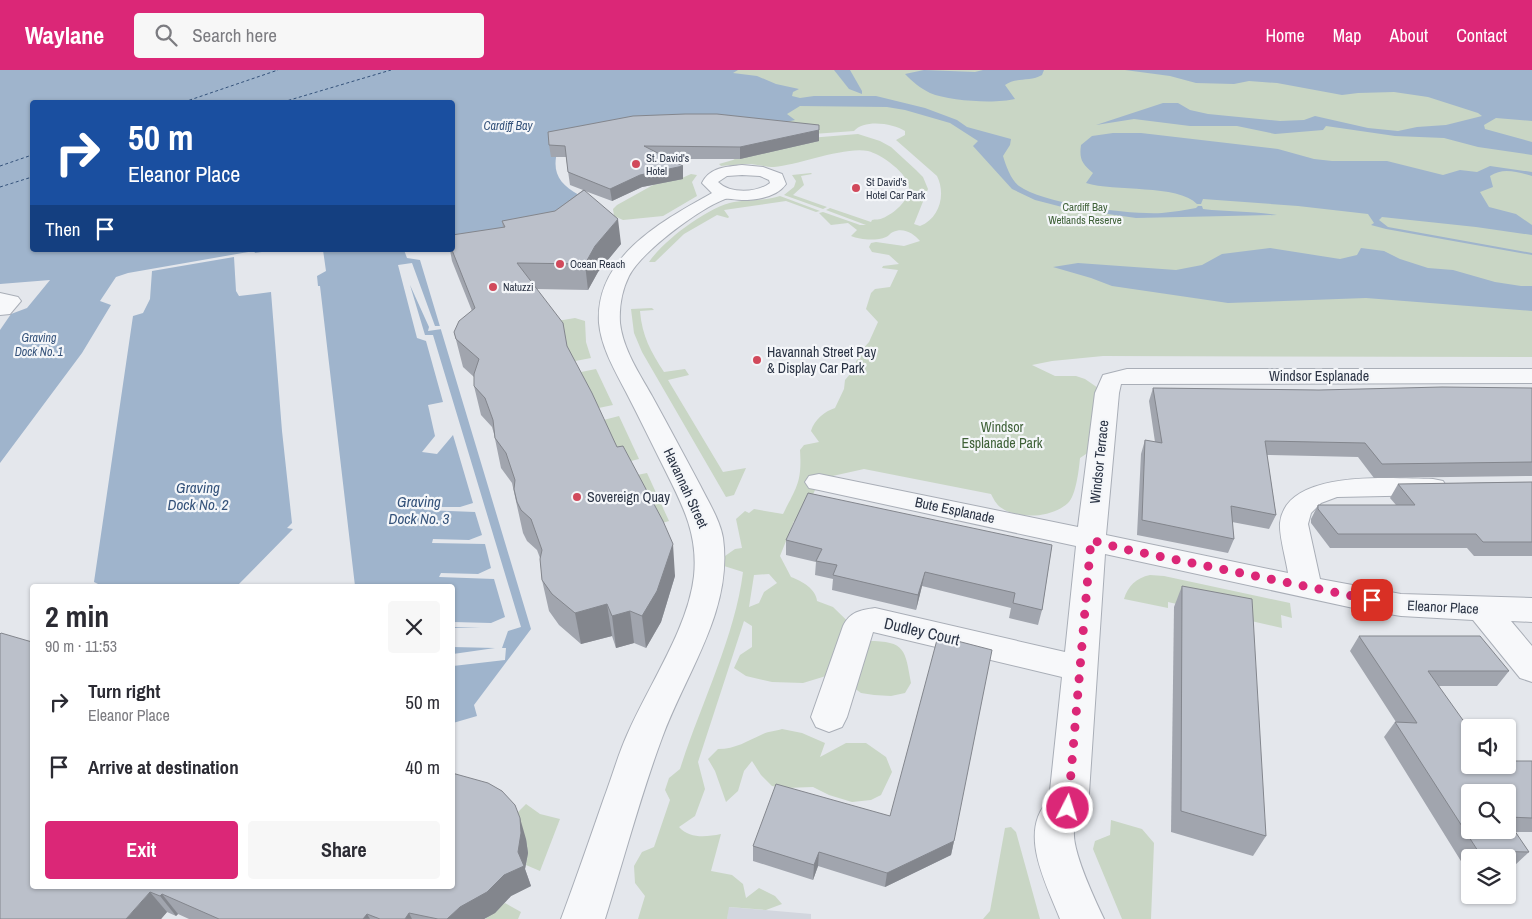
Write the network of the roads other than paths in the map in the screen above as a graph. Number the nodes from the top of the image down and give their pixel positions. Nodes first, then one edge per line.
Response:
1 (724, 193) dead end
2 (1532, 376) edge
3 (1109, 384) joint
4 (819, 482) dead end
5 (1463, 487) edge
6 (1091, 540) junction
7 (1306, 587) junction
8 (1483, 610) junction
9 (1532, 610) edge
10 (1079, 668) junction
11 (1532, 669) edge
12 (829, 717) dead end
13 (583, 919) edge
14 (1082, 919) edge

1 - 13 street, Havannah Street
2 - 3 street, Windsor Esplanade
3 - 6 street, Windsor Terrace
4 - 6 street, Bute Esplanade
5 - 7 street
6 - 7 street, Eleanor Place
6 - 10 street, Windsor Terrace
7 - 8 street, Eleanor Place
8 - 9 street, Eleanor Place
8 - 11 street
10 - 12 street, Dudley Court
10 - 14 street, Windsor Terrace

